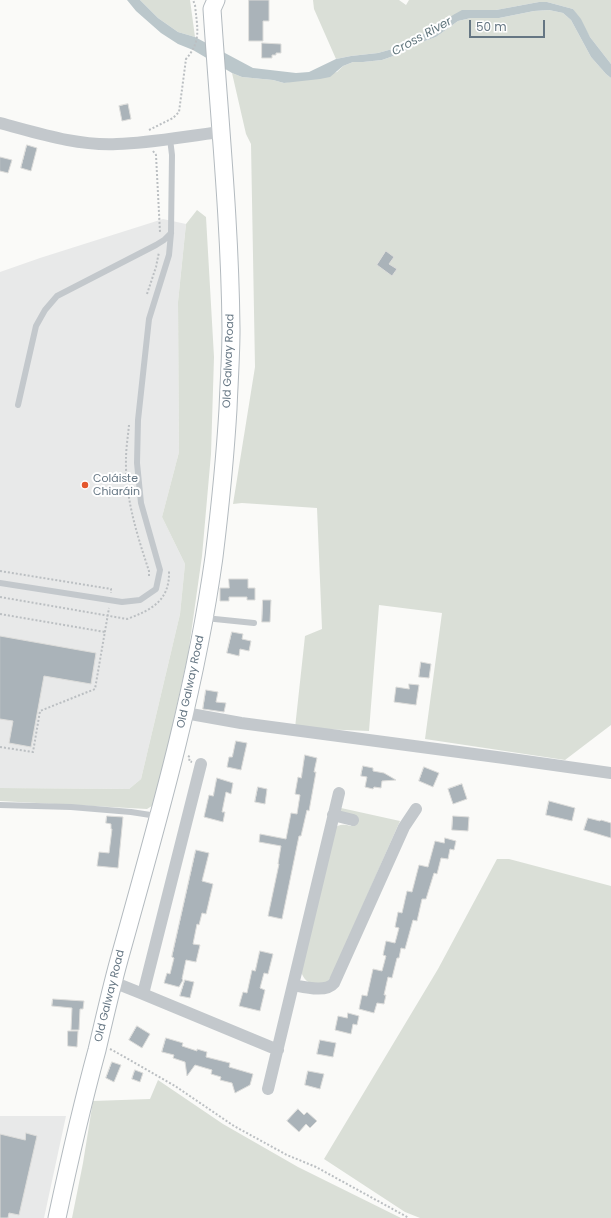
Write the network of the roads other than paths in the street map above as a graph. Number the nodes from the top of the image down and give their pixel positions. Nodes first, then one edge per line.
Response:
1 (212, 3) edge
2 (0, 123) edge
3 (221, 132) junction
4 (170, 139) junction
5 (172, 233) junction
6 (18, 405) dead end
7 (0, 583) edge
8 (204, 618) junction
9 (254, 623) dead end
10 (185, 712) junction
11 (201, 764) dead end
12 (611, 774) edge
13 (338, 793) dead end
14 (0, 805) edge
15 (416, 809) dead end
16 (333, 815) junction
17 (159, 816) junction
18 (353, 820) dead end
19 (113, 982) junction
20 (293, 985) junction
21 (142, 994) junction
22 (278, 1050) junction
23 (268, 1089) dead end
24 (57, 1218) edge

1 - 3 main road, Old Galway Road
2 - 4 street
3 - 4 street
3 - 8 main road, Old Galway Road
4 - 5 lane
5 - 6 lane
5 - 7 lane
8 - 9 lane
8 - 10 main road, Old Galway Road
10 - 12 street
10 - 17 main road, Old Galway Road
11 - 21 street
13 - 16 street
14 - 17 lane
15 - 20 street
16 - 18 street
16 - 20 street
17 - 19 main road, Old Galway Road
19 - 21 street
19 - 24 main road, Old Galway Road
20 - 22 street
21 - 22 street
22 - 23 street

